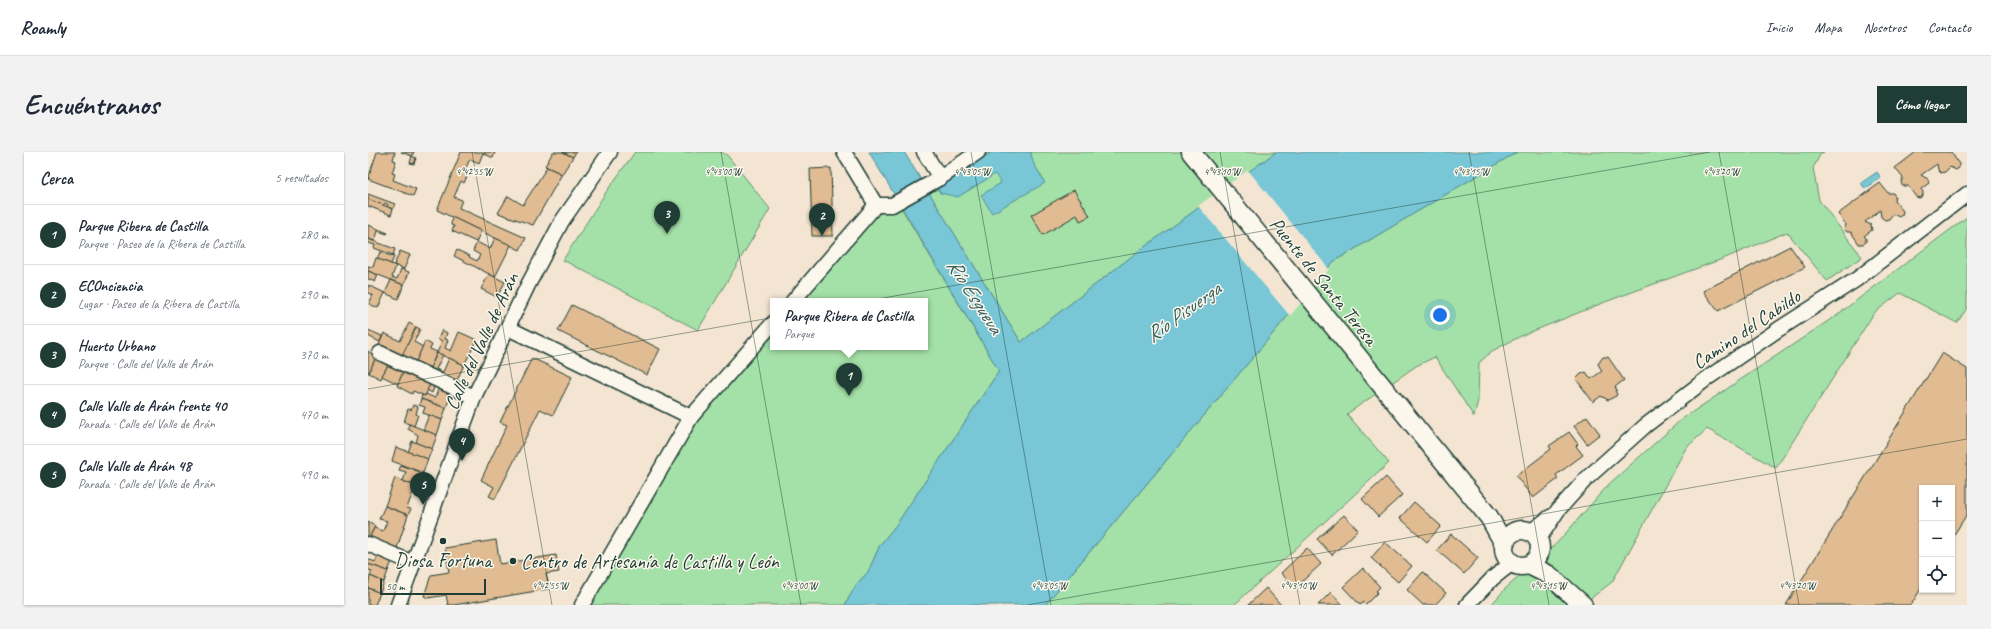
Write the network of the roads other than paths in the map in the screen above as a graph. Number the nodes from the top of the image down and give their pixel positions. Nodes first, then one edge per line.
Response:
1 (610, 152) edge
2 (844, 152) edge
3 (924, 152) edge
4 (978, 152) edge
5 (1191, 152) edge
6 (935, 181) junction
7 (1967, 194) edge
8 (876, 205) junction
9 (796, 298) edge
10 (770, 327) edge
11 (508, 328) junction
12 (380, 353) dead end
13 (474, 397) junction
14 (691, 417) junction
15 (368, 544) edge
16 (1521, 549) junction
17 (413, 562) junction
18 (398, 605) edge
19 (582, 605) edge
20 (1467, 605) edge
21 (1582, 605) edge

1 - 11 street, Calle del Valle de Arán
2 - 8 street
3 - 6 street
4 - 6 street
5 - 16 main road, Puente de Santa Teresa
6 - 8 street
7 - 16 street, Camino del Cabildo
8 - 9 street
10 - 14 street
11 - 13 street, Calle del Valle de Arán
11 - 14 street
12 - 13 street
13 - 17 street, Calle del Valle de Arán
14 - 19 street
15 - 17 street
16 - 20 street, Camino del Cabildo
16 - 21 main road
17 - 18 street, Calle del Valle de Arán

